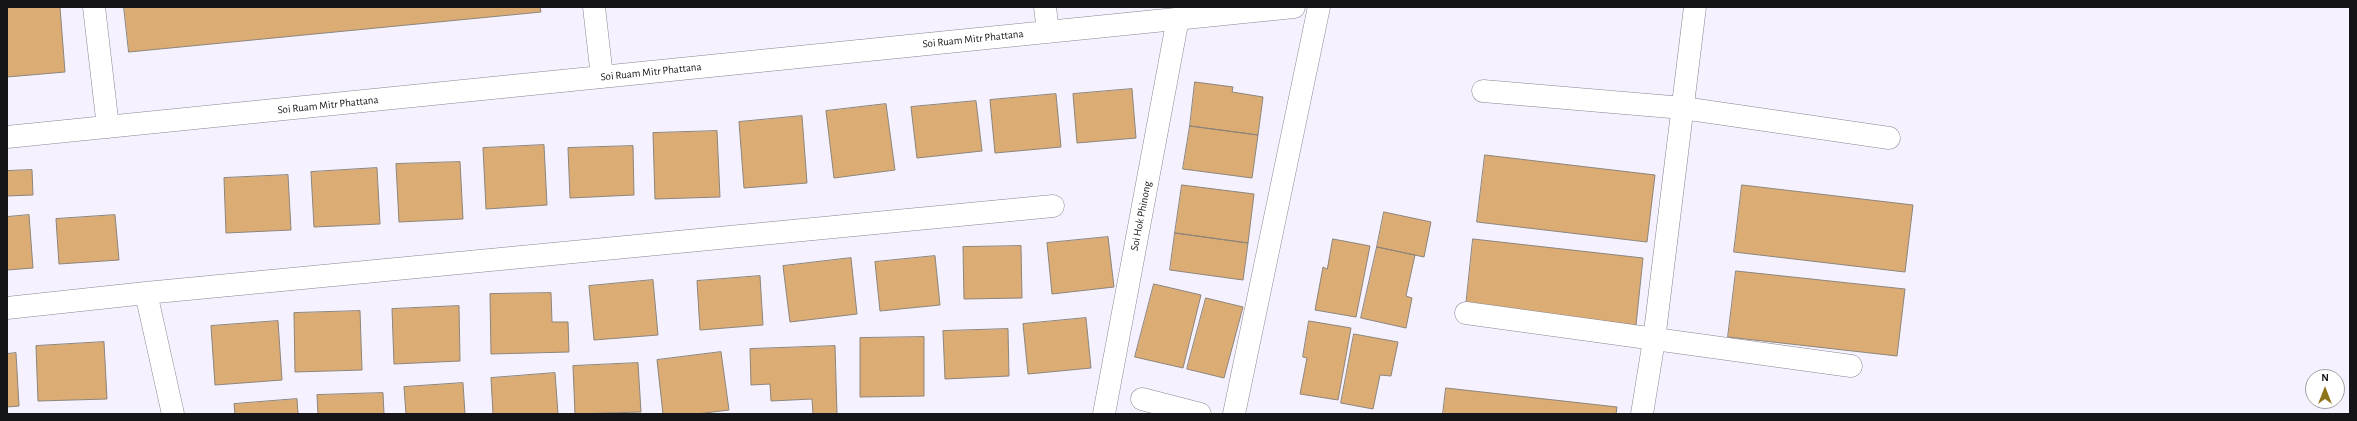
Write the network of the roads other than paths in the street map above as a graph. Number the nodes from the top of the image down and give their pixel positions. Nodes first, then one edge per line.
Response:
1 (94, 7) edge
2 (594, 7) edge
3 (1045, 7) edge
4 (1294, 7) edge
5 (1319, 7) edge
6 (1695, 7) edge
7 (1178, 18) junction
8 (1048, 32) junction
9 (602, 77) junction
10 (1483, 91) dead end
11 (1683, 108) junction
12 (108, 127) junction
13 (7, 137) edge
14 (1889, 138) dead end
15 (1053, 206) dead end
16 (146, 293) junction
17 (7, 308) edge
18 (1466, 313) dead end
19 (1654, 340) junction
20 (1851, 366) dead end
21 (1142, 399) dead end
22 (173, 414) edge
23 (1104, 414) edge
24 (1200, 414) edge
25 (1234, 414) edge
26 (1642, 414) edge

1 - 12 street
2 - 9 street
3 - 8 street
4 - 7 street, Soi Ruam Mitr Phattana
5 - 25 street
6 - 11 street
7 - 8 street, Soi Ruam Mitr Phattana
7 - 23 street, Soi Hok Phinong
8 - 9 street, Soi Ruam Mitr Phattana
9 - 12 street, Soi Ruam Mitr Phattana
10 - 11 street
11 - 14 street
11 - 19 street
12 - 13 street, Soi Ruam Mitr Phattana
15 - 16 street
16 - 17 street
16 - 22 street
18 - 19 street
19 - 20 street
19 - 26 street
21 - 24 street

